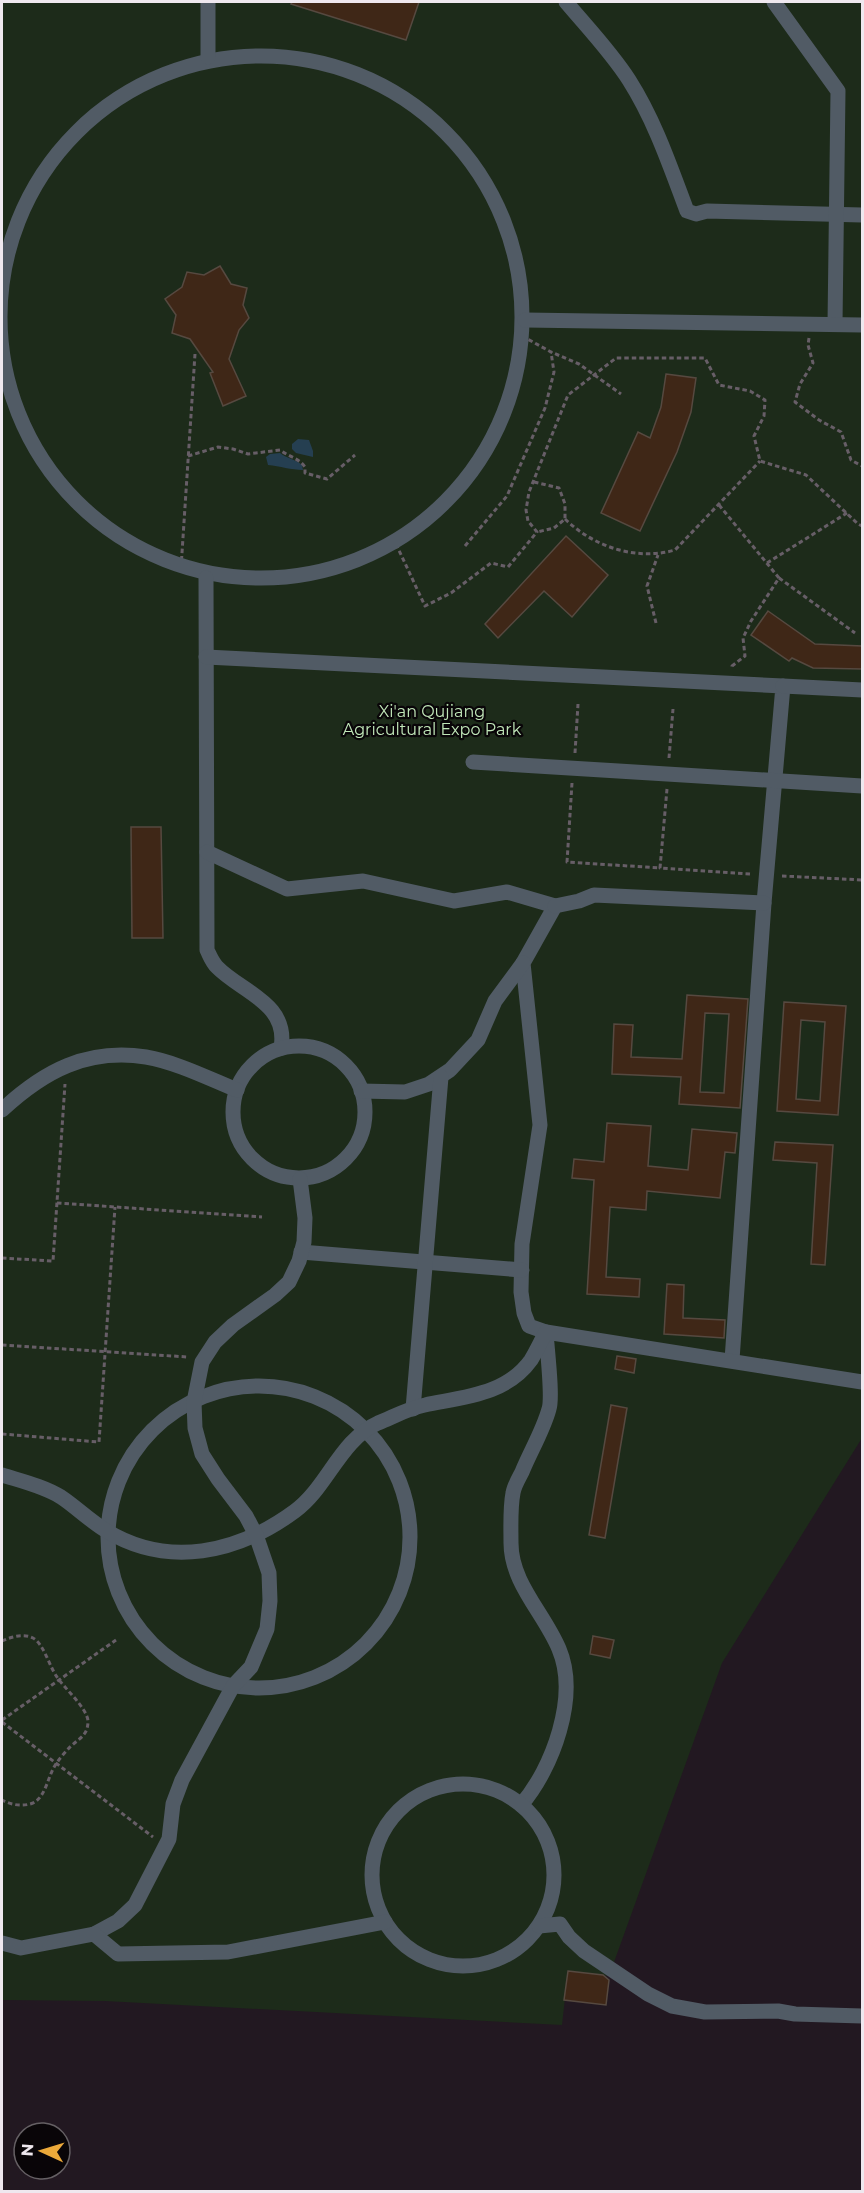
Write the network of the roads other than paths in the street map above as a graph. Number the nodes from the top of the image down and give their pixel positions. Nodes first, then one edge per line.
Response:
1 (208, 2) edge
2 (566, 2) edge
3 (774, 2) edge
4 (208, 57) junction
5 (837, 215) junction
6 (862, 215) edge
7 (2, 311) edge
8 (525, 320) junction
9 (835, 324) junction
10 (862, 325) edge
11 (206, 578) junction
12 (206, 657) junction
13 (783, 686) junction
14 (862, 690) edge
15 (473, 762) dead end
16 (775, 781) junction
17 (862, 786) edge
18 (207, 852) junction
19 (764, 903) junction
20 (555, 906) junction
21 (523, 963) junction
22 (281, 1048) junction
23 (441, 1077) junction
24 (237, 1090) junction
25 (361, 1091) junction
26 (2, 1110) edge
27 (300, 1179) junction
28 (301, 1252) junction
29 (425, 1262) junction
30 (522, 1270) junction
31 (546, 1332) junction
32 (732, 1360) junction
33 (862, 1382) edge
34 (194, 1401) junction
35 (413, 1409) junction
36 (365, 1431) junction
37 (2, 1475) edge
38 (107, 1531) junction
39 (256, 1535) junction
40 (233, 1686) junction
41 (521, 1805) junction
42 (385, 1922) junction
43 (539, 1926) junction
44 (93, 1934) junction
45 (2, 1943) edge
46 (862, 2016) edge

1 - 4 street
2 - 5 street
3 - 5 street
4 - 7 street
4 - 8 street
5 - 6 street
5 - 9 street
7 - 11 street
8 - 9 street
8 - 11 street
9 - 10 street
11 - 12 street
12 - 13 street
12 - 18 street
13 - 14 street
13 - 16 street
15 - 16 street
16 - 17 street
16 - 19 street
18 - 20 street
18 - 22 street
19 - 20 street
19 - 32 street
20 - 21 street
21 - 23 street
21 - 30 street
22 - 24 street
22 - 25 street
23 - 25 street
23 - 29 street
24 - 26 street
24 - 27 street
25 - 27 street
27 - 28 street
28 - 29 street
28 - 34 street
29 - 30 street
29 - 35 street
30 - 31 street
31 - 32 street
31 - 35 street
31 - 41 street
32 - 33 street
34 - 36 street
34 - 38 street
34 - 39 street
35 - 36 street
36 - 39 street
36 - 40 street
37 - 38 street
38 - 39 street
38 - 40 street
39 - 40 street
40 - 44 street
41 - 42 street
41 - 43 street
42 - 43 street
42 - 44 street
43 - 46 street
44 - 45 street

